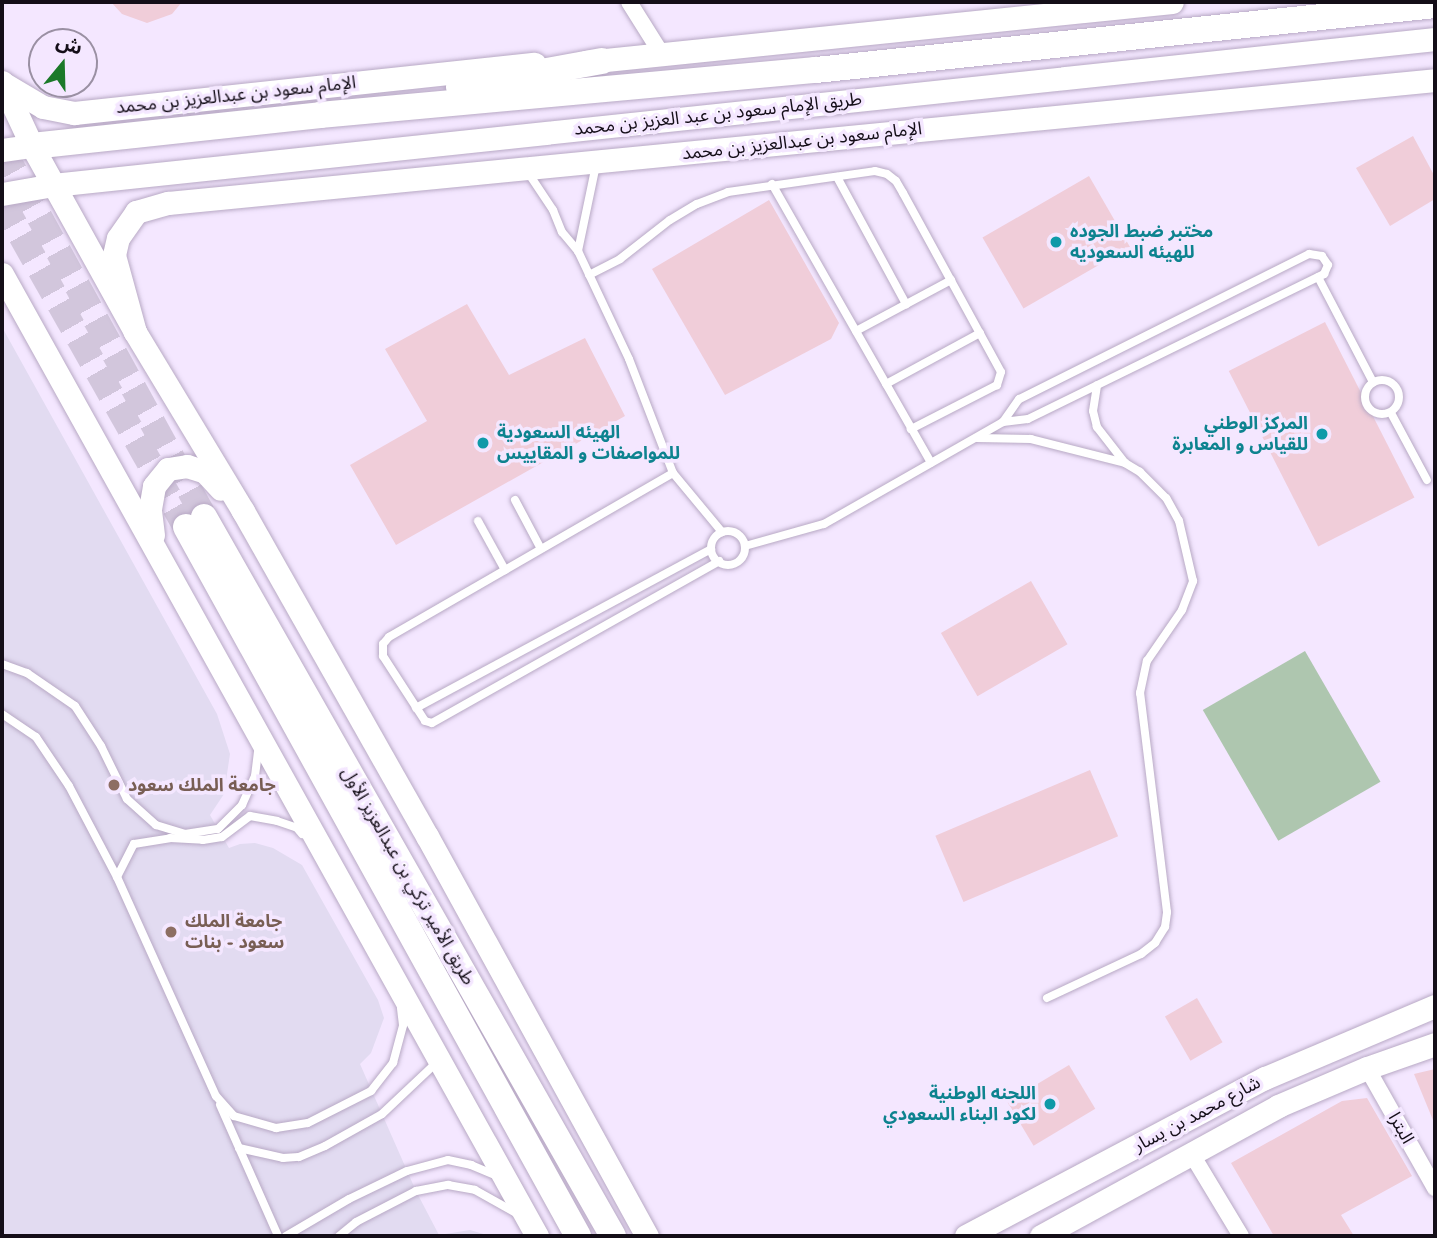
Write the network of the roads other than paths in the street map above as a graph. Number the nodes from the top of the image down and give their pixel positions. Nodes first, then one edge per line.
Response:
1 (629, 2) edge
2 (1172, 2) edge
3 (1143, 3) edge
4 (1435, 5) edge
5 (1435, 39) edge
6 (1340, 49) junction
7 (1435, 50) edge
8 (661, 53) junction
9 (602, 61) junction
10 (1435, 79) edge
11 (2, 82) edge
12 (320, 115) junction
13 (32, 146) junction
14 (2, 150) edge
15 (597, 162) junction
16 (212, 167) junction
17 (526, 170) junction
18 (836, 177) junction
19 (53, 184) junction
20 (772, 184) junction
21 (370, 185) junction
22 (2, 194) edge
23 (578, 251) junction
24 (3, 272) edge
25 (589, 275) junction
26 (1318, 277) junction
27 (951, 280) junction
28 (906, 304) junction
29 (856, 331) junction
30 (135, 332) junction
31 (980, 333) junction
32 (1373, 382) junction
33 (886, 384) junction
34 (1097, 385) junction
35 (1391, 412) junction
36 (1003, 422) junction
37 (911, 429) junction
38 (974, 438) junction
39 (931, 463) junction
40 (1125, 463) junction
41 (673, 473) junction
42 (1427, 480) dead end
43 (515, 500) dead end
44 (243, 511) junction
45 (478, 522) dead end
46 (722, 532) junction
47 (155, 545) junction
48 (745, 546) junction
49 (541, 549) junction
50 (711, 549) junction
51 (719, 561) junction
52 (505, 570) junction
53 (2, 664) edge
54 (416, 708) junction
55 (2, 714) edge
56 (253, 723) junction
57 (328, 863) junction
58 (117, 877) junction
59 (398, 988) junction
60 (1046, 998) dead end
61 (1435, 1006) edge
62 (1435, 1044) edge
63 (439, 1060) junction
64 (1367, 1068) junction
65 (216, 1096) junction
66 (239, 1148) junction
67 (1191, 1153) junction
68 (507, 1181) junction
69 (1435, 1188) edge
70 (534, 1230) edge
71 (278, 1236) edge
72 (286, 1236) edge
73 (339, 1236) edge
74 (578, 1236) edge
75 (612, 1236) edge
76 (647, 1236) edge
77 (966, 1236) edge
78 (1041, 1236) edge
79 (1241, 1236) edge

1 - 8 street
2 - 3 main road, الإمام سعود بن عبدالعزيز بن محمد
3 - 8 main road, الإمام سعود بن عبدالعزيز بن محمد
4 - 12 main road, طريق الإمام سعود بن عبد العزيز بن محمد
5 - 6 main road, طريق الإمام سعود بن عبد العزيز بن محمد
6 - 7 main road
6 - 16 main road, طريق الإمام سعود بن عبد العزيز بن محمد
8 - 9 main road, الإمام سعود بن عبدالعزيز بن محمد
9 - 11 main road, الإمام سعود بن عبدالعزيز بن محمد
9 - 12 main road
10 - 15 main road, الإمام سعود بن عبدالعزيز بن محمد
11 - 13 main road
12 - 13 main road, طريق الإمام سعود بن عبد العزيز بن محمد
13 - 14 main road
13 - 19 main road
15 - 17 main road, الإمام سعود بن عبدالعزيز بن محمد
15 - 23 lane
16 - 19 main road, طريق الإمام سعود بن عبد العزيز بن محمد
16 - 21 main road
17 - 21 main road, الإمام سعود بن عبدالعزيز بن محمد
17 - 23 lane
18 - 20 lane
18 - 27 lane
18 - 28 lane
19 - 22 main road, طريق الإمام سعود بن عبد العزيز بن محمد
19 - 30 main road
20 - 25 lane
20 - 29 lane
21 - 30 main road, الإمام سعود بن عبدالعزيز بن محمد
23 - 25 lane
24 - 47 main road
25 - 41 lane
26 - 32 lane
26 - 34 lane
26 - 36 lane
27 - 28 lane
27 - 31 lane
28 - 29 lane
29 - 33 lane
30 - 44 main road
31 - 33 lane
31 - 37 lane
32 - 35 lane
32 - 35 lane
33 - 37 lane
34 - 36 lane
34 - 40 lane
35 - 42 lane
36 - 38 lane
37 - 39 lane
38 - 39 lane
38 - 40 lane
39 - 48 lane
40 - 60 lane
41 - 46 lane
41 - 49 lane
43 - 49 lane
44 - 47 main road
44 - 76 main road
45 - 52 lane
46 - 48 lane
46 - 50 lane
47 - 56 main road
48 - 51 lane
49 - 52 lane
50 - 51 lane
50 - 54 lane
51 - 54 lane
52 - 54 lane
53 - 56 lane
55 - 58 lane
56 - 57 main road
57 - 58 lane
57 - 59 main road
58 - 65 lane
59 - 63 main road
59 - 65 lane
61 - 77 main road, شارع محمد بن يسار
62 - 64 main road, شارع محمد بن يسار
63 - 66 lane
63 - 68 main road
64 - 67 main road, شارع محمد بن يسار
64 - 69 street, البترا
65 - 66 lane
66 - 71 lane
67 - 78 main road, شارع محمد بن يسار
67 - 79 street
68 - 70 main road
68 - 72 lane
70 - 73 lane
74 - 75 main road, طريق الأمير تركي بن عبدالعزيز الأول

